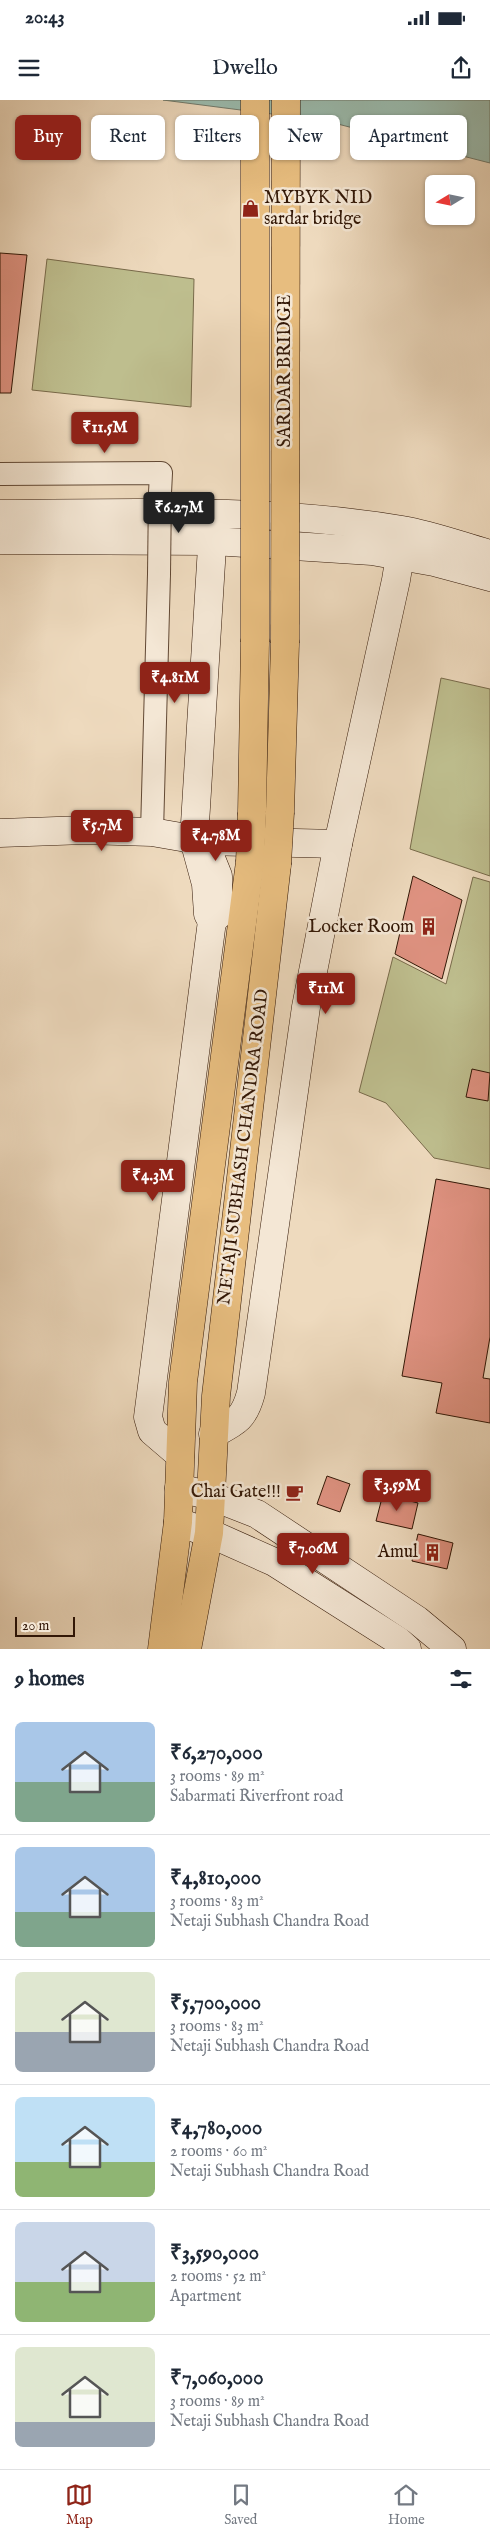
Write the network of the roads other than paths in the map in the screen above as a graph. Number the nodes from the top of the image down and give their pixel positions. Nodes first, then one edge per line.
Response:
1 (255, 100) edge
2 (286, 100) edge
3 (0, 474) edge
4 (0, 514) edge
5 (214, 514) junction
6 (0, 540) edge
7 (213, 541) junction
8 (403, 543) junction
9 (490, 554) edge
10 (490, 578) edge
11 (255, 642) joint
12 (285, 642) joint
13 (152, 832) junction
14 (0, 833) edge
15 (199, 840) junction
16 (338, 844) junction
17 (213, 1434) junction
18 (180, 1455) junction
19 (179, 1488) junction
20 (211, 1496) junction
21 (178, 1522) junction
22 (209, 1533) junction
23 (162, 1649) edge
24 (187, 1649) edge
25 (407, 1649) edge
26 (452, 1649) edge

1 - 11 main road, SARDAR BRIDGE, bridge
2 - 12 main road, SARDAR BRIDGE, bridge
3 - 13 street, bridge
4 - 5 street
5 - 7 street
5 - 8 street
6 - 7 street
7 - 8 street
7 - 15 street
8 - 9 street
8 - 10 street
8 - 16 street
11 - 18 main road, NETAJI SUBHASH CHANDRA ROAD, bridge
12 - 17 main road, NETAJI SUBHASH CHANDRA ROAD, bridge
13 - 14 street
13 - 15 street
15 - 16 street
15 - 18 street
16 - 17 street
17 - 20 main road, NETAJI SUBHASH CHANDRA ROAD
18 - 19 main road, NETAJI SUBHASH CHANDRA ROAD
19 - 20 street
19 - 21 main road, NETAJI SUBHASH CHANDRA ROAD
20 - 22 main road, NETAJI SUBHASH CHANDRA ROAD
20 - 26 street
21 - 22 street
21 - 23 main road, NETAJI SUBHASH CHANDRA ROAD
22 - 24 main road, NETAJI SUBHASH CHANDRA ROAD
22 - 25 street

